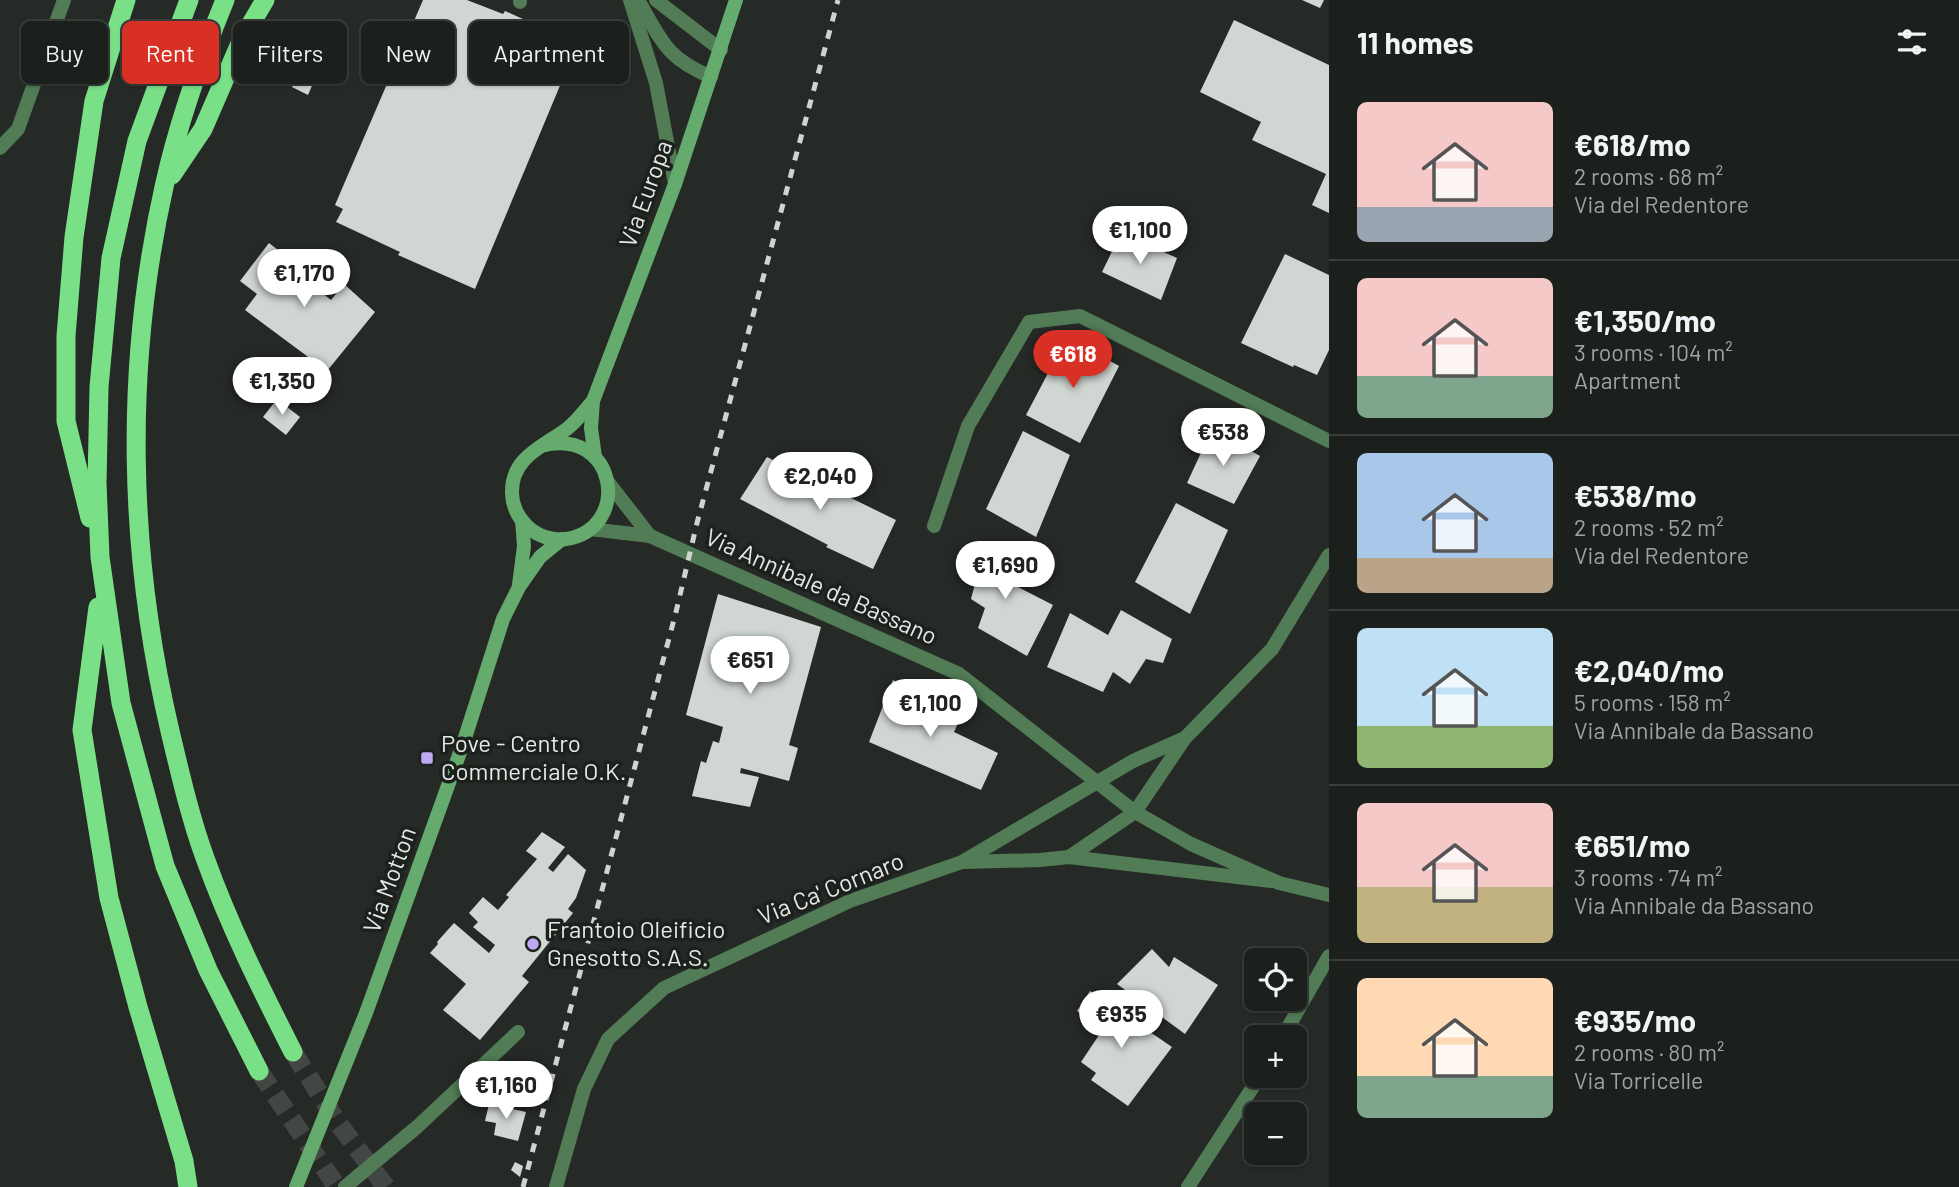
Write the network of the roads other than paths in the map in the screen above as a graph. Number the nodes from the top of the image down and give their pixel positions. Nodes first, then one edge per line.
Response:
1 (64, 0) edge
2 (126, 0) edge
3 (189, 0) edge
4 (225, 0) edge
5 (265, 0) edge
6 (630, 0) edge
7 (638, 0) edge
8 (656, 0) edge
9 (736, 0) edge
10 (721, 50) junction
11 (711, 77) junction
12 (0, 148) edge
13 (675, 184) junction
14 (163, 188) junction
15 (593, 401) junction
16 (1329, 441) edge
17 (541, 446) junction
18 (595, 457) junction
19 (608, 482) junction
20 (522, 520) junction
21 (934, 526) dead end
22 (590, 529) junction
23 (650, 536) junction
24 (562, 539) junction
25 (1329, 555) edge
26 (100, 557) junction
27 (102, 578) junction
28 (519, 587) junction
29 (1185, 738) junction
30 (1097, 783) junction
31 (1135, 812) junction
32 (1069, 857) junction
33 (962, 862) junction
34 (1279, 883) junction
35 (1329, 895) edge
36 (1329, 956) edge
37 (1289, 1025) edge
38 (518, 1032) dead end
39 (293, 1052) tunnel mouth
40 (259, 1071) tunnel mouth
41 (1252, 1088) edge
42 (184, 1161) junction
43 (188, 1187) edge
44 (198, 1187) edge
45 (296, 1187) edge
46 (345, 1187) edge
47 (556, 1187) edge
48 (1188, 1187) edge

1 - 12 street
2 - 26 highway
3 - 26 highway
4 - 14 highway
5 - 14 highway
6 - 13 street
7 - 11 street
8 - 10 street
9 - 10 main road, Via Europa
10 - 11 main road, Via Europa
11 - 13 main road, Via Europa
13 - 15 main road, Via Europa
14 - 39 highway
15 - 17 main road, Via Europa
15 - 18 main road, Via Europa
16 - 21 street
17 - 18 main road
17 - 20 main road, Via Europa
18 - 19 main road, Via Europa
19 - 22 main road
19 - 23 street, Via Annibale da Bassano
20 - 24 main road
20 - 28 main road, Via Motton
22 - 23 street, Via Annibale da Bassano
22 - 24 main road
23 - 30 street, Via Annibale da Bassano
24 - 28 main road, Via Motton
25 - 29 street
26 - 27 highway
27 - 40 highway
27 - 42 highway
28 - 45 main road, Via Motton
29 - 30 street, Via Ca' Cornaro
29 - 31 street
30 - 31 street, Via Annibale da Bassano
30 - 33 street, Via Ca' Cornaro
31 - 32 street, Via Ca' Cornaro
31 - 34 street, Via Annibale da Bassano
32 - 33 street, Via Ca' Cornaro
32 - 34 street, Via Ca' Cornaro
33 - 47 street, Via Ca' Cornaro
34 - 35 street, Via Annibale da Bassano
36 - 37 street
38 - 46 street
41 - 48 street
42 - 43 highway
42 - 44 highway

